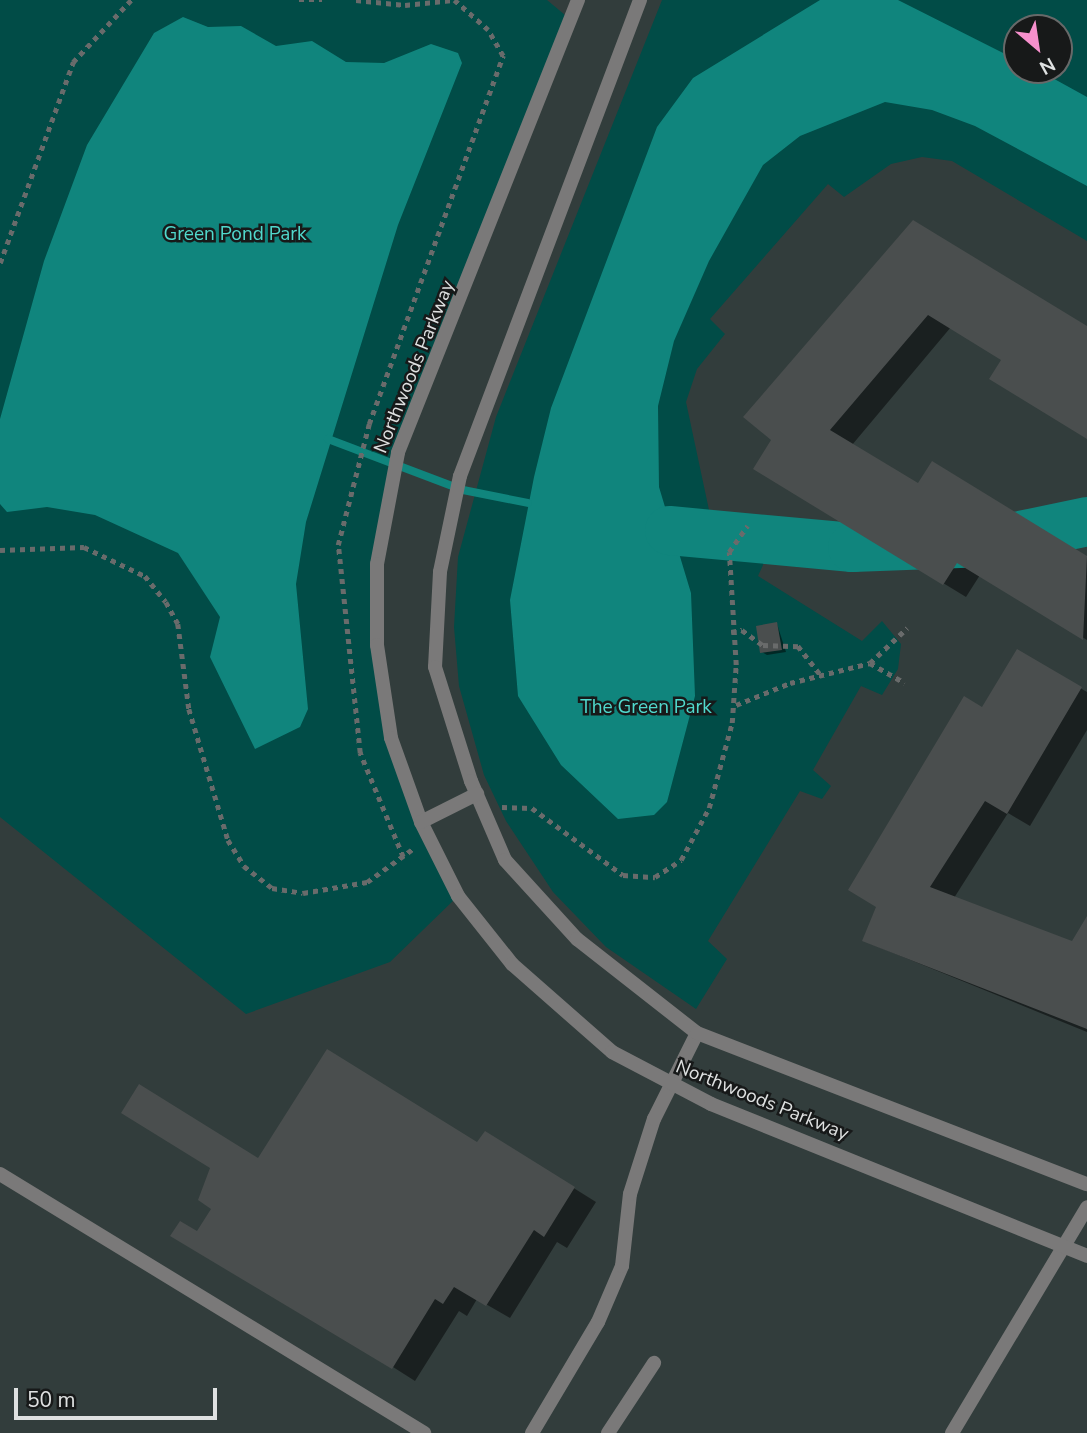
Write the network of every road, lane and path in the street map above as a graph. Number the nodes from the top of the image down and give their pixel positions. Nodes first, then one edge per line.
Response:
1 (131, 0) edge
2 (299, 0) edge
3 (323, 0) edge
4 (356, 0) edge
5 (453, 0) edge
6 (578, 0) edge
7 (639, 0) edge
8 (0, 263) edge
9 (747, 526) dead end
10 (0, 550) edge
11 (907, 628) dead end
12 (731, 632) junction
13 (870, 663) junction
14 (820, 674) junction
15 (905, 683) dead end
16 (735, 705) junction
17 (477, 794) junction
18 (501, 807) dead end
19 (421, 822) junction
20 (415, 848) dead end
21 (697, 1033) junction
22 (670, 1086) junction
23 (0, 1174) edge
24 (1087, 1184) edge
25 (1087, 1207) edge
26 (1065, 1245) junction
27 (1087, 1256) edge
28 (654, 1363) dead end
29 (424, 1433) edge
30 (531, 1433) edge
31 (608, 1433) edge
32 (952, 1433) edge

1 - 8 path
2 - 3 path
4 - 5 path
6 - 19 street, Northwoods Parkway
7 - 17 street, Northwoods Parkway
9 - 12 path
10 - 20 path
11 - 13 path
12 - 14 path
12 - 16 path
13 - 14 path
13 - 15 path
14 - 16 path
16 - 18 path
17 - 19 street
17 - 21 street, Northwoods Parkway
19 - 22 street, Northwoods Parkway
21 - 22 street
21 - 24 street, Northwoods Parkway
22 - 26 street, Northwoods Parkway
22 - 30 street
23 - 29 street
25 - 26 street
26 - 27 street, Northwoods Parkway
26 - 32 street
28 - 31 street

